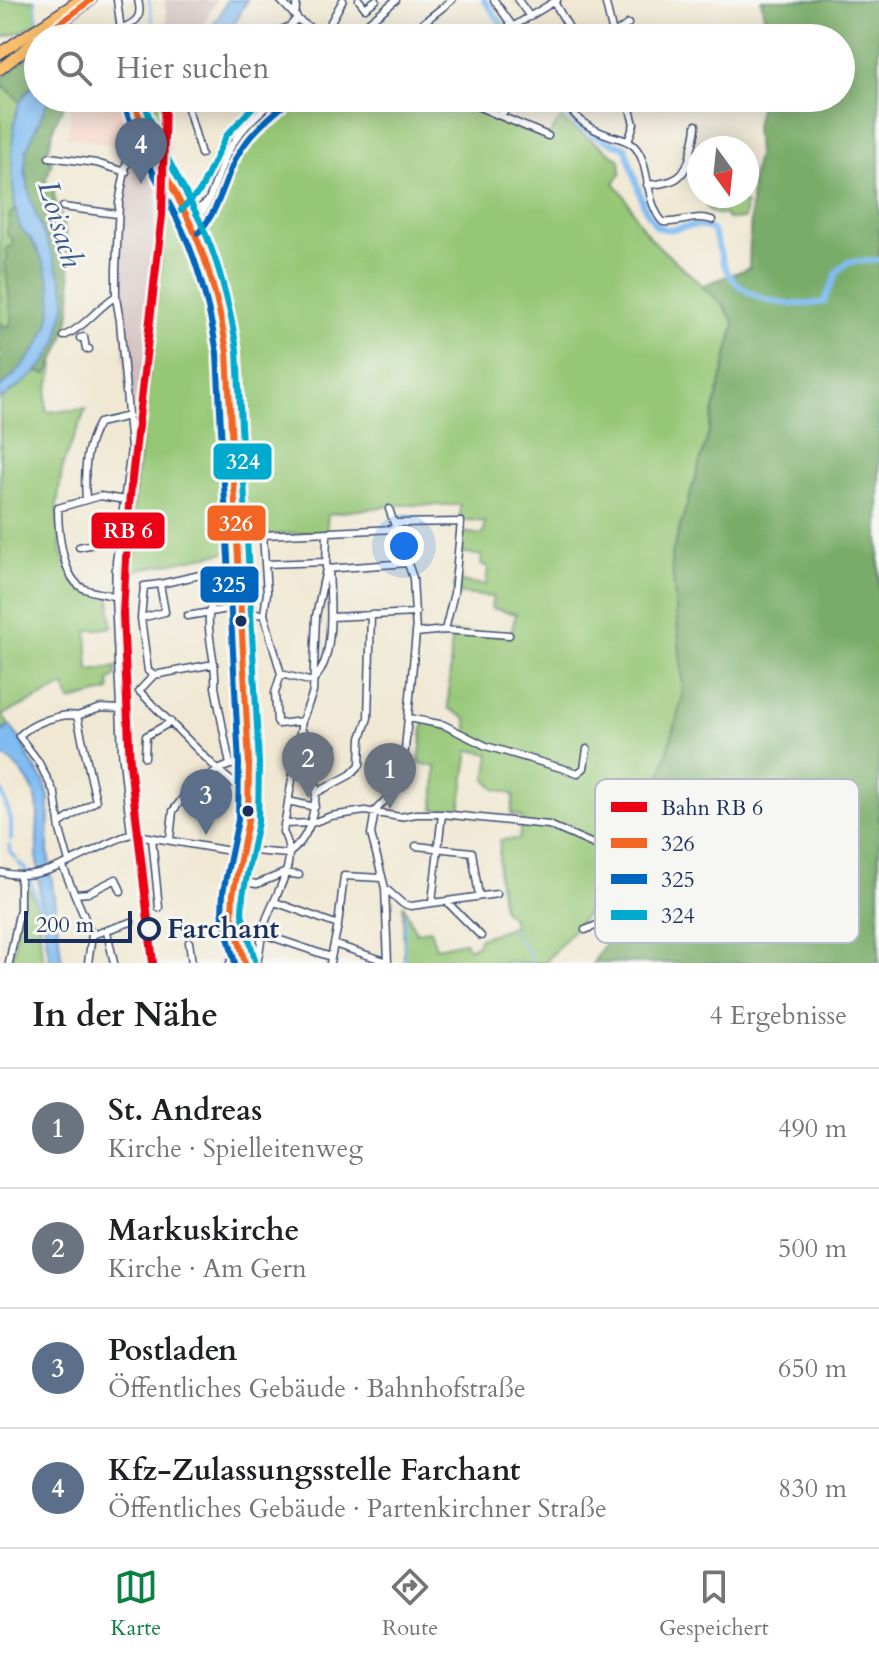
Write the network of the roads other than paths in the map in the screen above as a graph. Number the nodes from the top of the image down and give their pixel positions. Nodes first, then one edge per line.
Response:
1 (80, 0) edge
2 (91, 0) edge
3 (117, 0) edge
4 (138, 0) edge
5 (280, 0) edge
6 (297, 0) edge
7 (343, 0) edge
8 (359, 0) edge
9 (376, 0) edge
10 (396, 0) edge
11 (452, 0) edge
12 (494, 0) edge
13 (518, 0) edge
14 (605, 0) edge
15 (551, 2) edge
16 (296, 17) junction
17 (530, 17) junction
18 (53, 24) edge
19 (56, 24) edge
20 (120, 24) edge
21 (130, 24) edge
22 (291, 24) edge
23 (305, 24) edge
24 (330, 24) edge
25 (366, 24) edge
26 (422, 24) edge
27 (506, 24) edge
28 (517, 24) edge
29 (566, 24) edge
30 (610, 24) edge
31 (24, 42) edge
32 (24, 49) edge
33 (0, 53) edge
34 (0, 69) edge
35 (137, 112) edge
36 (189, 112) edge
37 (261, 112) edge
38 (492, 112) edge
39 (503, 112) edge
40 (573, 112) edge
41 (631, 112) edge
42 (499, 115) junction
43 (696, 125) dead end
44 (141, 129) junction
45 (548, 136) dead end
46 (144, 137) junction
47 (628, 142) junction
48 (131, 145) junction
49 (201, 154) dead end
50 (49, 157) dead end
51 (126, 172) junction
52 (647, 185) junction
53 (209, 200) junction
54 (63, 207) dead end
55 (117, 214) junction
56 (187, 218) junction
57 (712, 220) dead end
58 (191, 226) junction
59 (116, 296) junction
60 (64, 336) dead end
61 (80, 338) dead end
62 (89, 349) dead end
63 (129, 416) junction
64 (86, 499) junction
65 (125, 500) junction
66 (389, 509) dead end
67 (395, 526) junction
68 (327, 534) junction
69 (120, 539) junction
70 (79, 547) dead end
71 (408, 563) junction
72 (265, 564) junction
73 (327, 567) junction
74 (160, 584) junction
75 (115, 597) junction
76 (210, 610) junction
77 (240, 611) junction
78 (416, 613) junction
79 (264, 614) junction
80 (371, 614) junction
81 (187, 616) dead end
82 (331, 617) junction
83 (141, 618) junction
84 (445, 630) junction
85 (416, 633) junction
86 (509, 635) dead end
87 (214, 664) junction
88 (281, 674) junction
89 (154, 675) junction
90 (314, 680) junction
91 (120, 709) junction
92 (77, 716) junction
93 (409, 718) junction
94 (302, 721) junction
95 (171, 722) junction
96 (301, 730) junction
97 (333, 746) dead end
98 (319, 748) junction
99 (587, 749) dead end
100 (145, 757) dead end
101 (249, 764) junction
102 (230, 765) junction
103 (294, 766) junction
104 (315, 766) junction
105 (218, 770) junction
106 (316, 793) junction
107 (250, 797) junction
108 (288, 801) junction
109 (315, 807) junction
110 (375, 811) junction
111 (442, 814) junction
112 (312, 823) junction
113 (59, 824) junction
114 (284, 824) junction
115 (131, 834) junction
116 (152, 838) junction
117 (170, 839) junction
118 (595, 845) edge
119 (416, 846) dead end
120 (438, 849) junction
121 (242, 851) junction
122 (288, 854) junction
123 (63, 866) junction
124 (0, 872) edge
125 (284, 873) junction
126 (27, 874) junction
127 (299, 875) dead end
128 (382, 878) junction
129 (236, 881) junction
130 (385, 888) junction
131 (121, 891) dead end
132 (76, 894) junction
133 (497, 894) dead end
134 (479, 896) junction
135 (446, 901) junction
136 (275, 902) junction
137 (432, 902) junction
138 (159, 908) dead end
139 (131, 922) dead end
140 (338, 925) junction
141 (595, 926) edge
142 (585, 930) dead end
143 (107, 932) junction
144 (263, 934) junction
145 (92, 935) junction
146 (481, 936) dead end
147 (189, 942) dead end
148 (334, 944) junction
149 (242, 952) junction
150 (330, 960) edge
151 (9, 963) edge
152 (88, 963) edge
153 (114, 963) edge
154 (192, 963) edge
155 (230, 963) edge
156 (245, 963) edge
157 (257, 963) edge
158 (388, 963) edge

1 - 18 highway
2 - 19 highway
3 - 20 street
4 - 21 street
5 - 16 street
6 - 16 street
7 - 24 street
8 - 9 street
10 - 25 street
11 - 26 street
12 - 27 street
13 - 17 street
14 - 30 street
15 - 17 street
15 - 29 street
16 - 22 street
16 - 23 street
17 - 28 street
31 - 33 highway
32 - 34 highway
35 - 44 street
36 - 49 street
37 - 53 street
38 - 42 street
39 - 42 street
40 - 47 street
41 - 47 street
42 - 45 street
43 - 52 street
44 - 46 street
44 - 48 street
46 - 48 street
46 - 56 street
47 - 52 street
48 - 51 street
50 - 51 street
51 - 55 street
52 - 57 street
53 - 56 street
53 - 58 street
54 - 55 street
55 - 59 street
56 - 58 street
58 - 77 street
59 - 60 street
59 - 63 street
61 - 62 street
63 - 64 street
63 - 65 street
64 - 65 street
64 - 75 street
65 - 69 street
66 - 67 street
67 - 68 street
67 - 71 street
67 - 84 street
68 - 72 street
68 - 73 street
69 - 70 street
69 - 75 street
71 - 73 street
71 - 78 street
72 - 73 street
72 - 79 street
73 - 82 street
73 - 90 street
74 - 76 street
74 - 83 street
74 - 83 street
75 - 91 street
76 - 77 street
76 - 81 street
76 - 87 street
77 - 79 street
77 - 101 street
78 - 80 street
78 - 85 street
79 - 88 street
80 - 82 street
80 - 106 street
82 - 90 street
83 - 89 street
84 - 85 street
84 - 86 street
85 - 93 street
87 - 89 street
87 - 102 street
88 - 90 street
88 - 94 street
89 - 95 street
90 - 94 street
91 - 92 street
91 - 115 street
92 - 113 street
92 - 113 street
93 - 99 street
93 - 110 street
94 - 96 street
95 - 100 street
95 - 105 street
96 - 98 street
96 - 103 street
97 - 98 street
98 - 104 street
101 - 102 street
101 - 107 street
102 - 105 street
103 - 104 street
103 - 108 street
104 - 106 street
105 - 107 street
105 - 117 street
106 - 109 street
107 - 121 street
108 - 109 street
108 - 114 street
109 - 112 street
110 - 111 street
110 - 112 street
110 - 128 street
111 - 118 street
111 - 120 street
112 - 114 street
112 - 122 street
113 - 123 street
114 - 122 street
115 - 116 street
115 - 123 street
116 - 117 street
116 - 138 street
117 - 121 street
119 - 120 street
120 - 134 street
120 - 137 street
121 - 122 street
121 - 129 street
122 - 125 street
123 - 126 street
123 - 132 street
124 - 126 street
125 - 127 street
125 - 129 street
125 - 136 street
126 - 151 street
128 - 130 street
128 - 140 street
129 - 149 street
130 - 137 street
130 - 158 street
131 - 132 street
132 - 145 street
133 - 134 street
134 - 135 street
135 - 137 street
135 - 146 street
136 - 140 street
136 - 144 street
139 - 143 street
140 - 148 street
141 - 142 street
143 - 145 street
143 - 153 street
144 - 150 street
144 - 157 street
145 - 152 street
147 - 154 street
148 - 150 street
148 - 158 street
149 - 155 street
149 - 156 street

